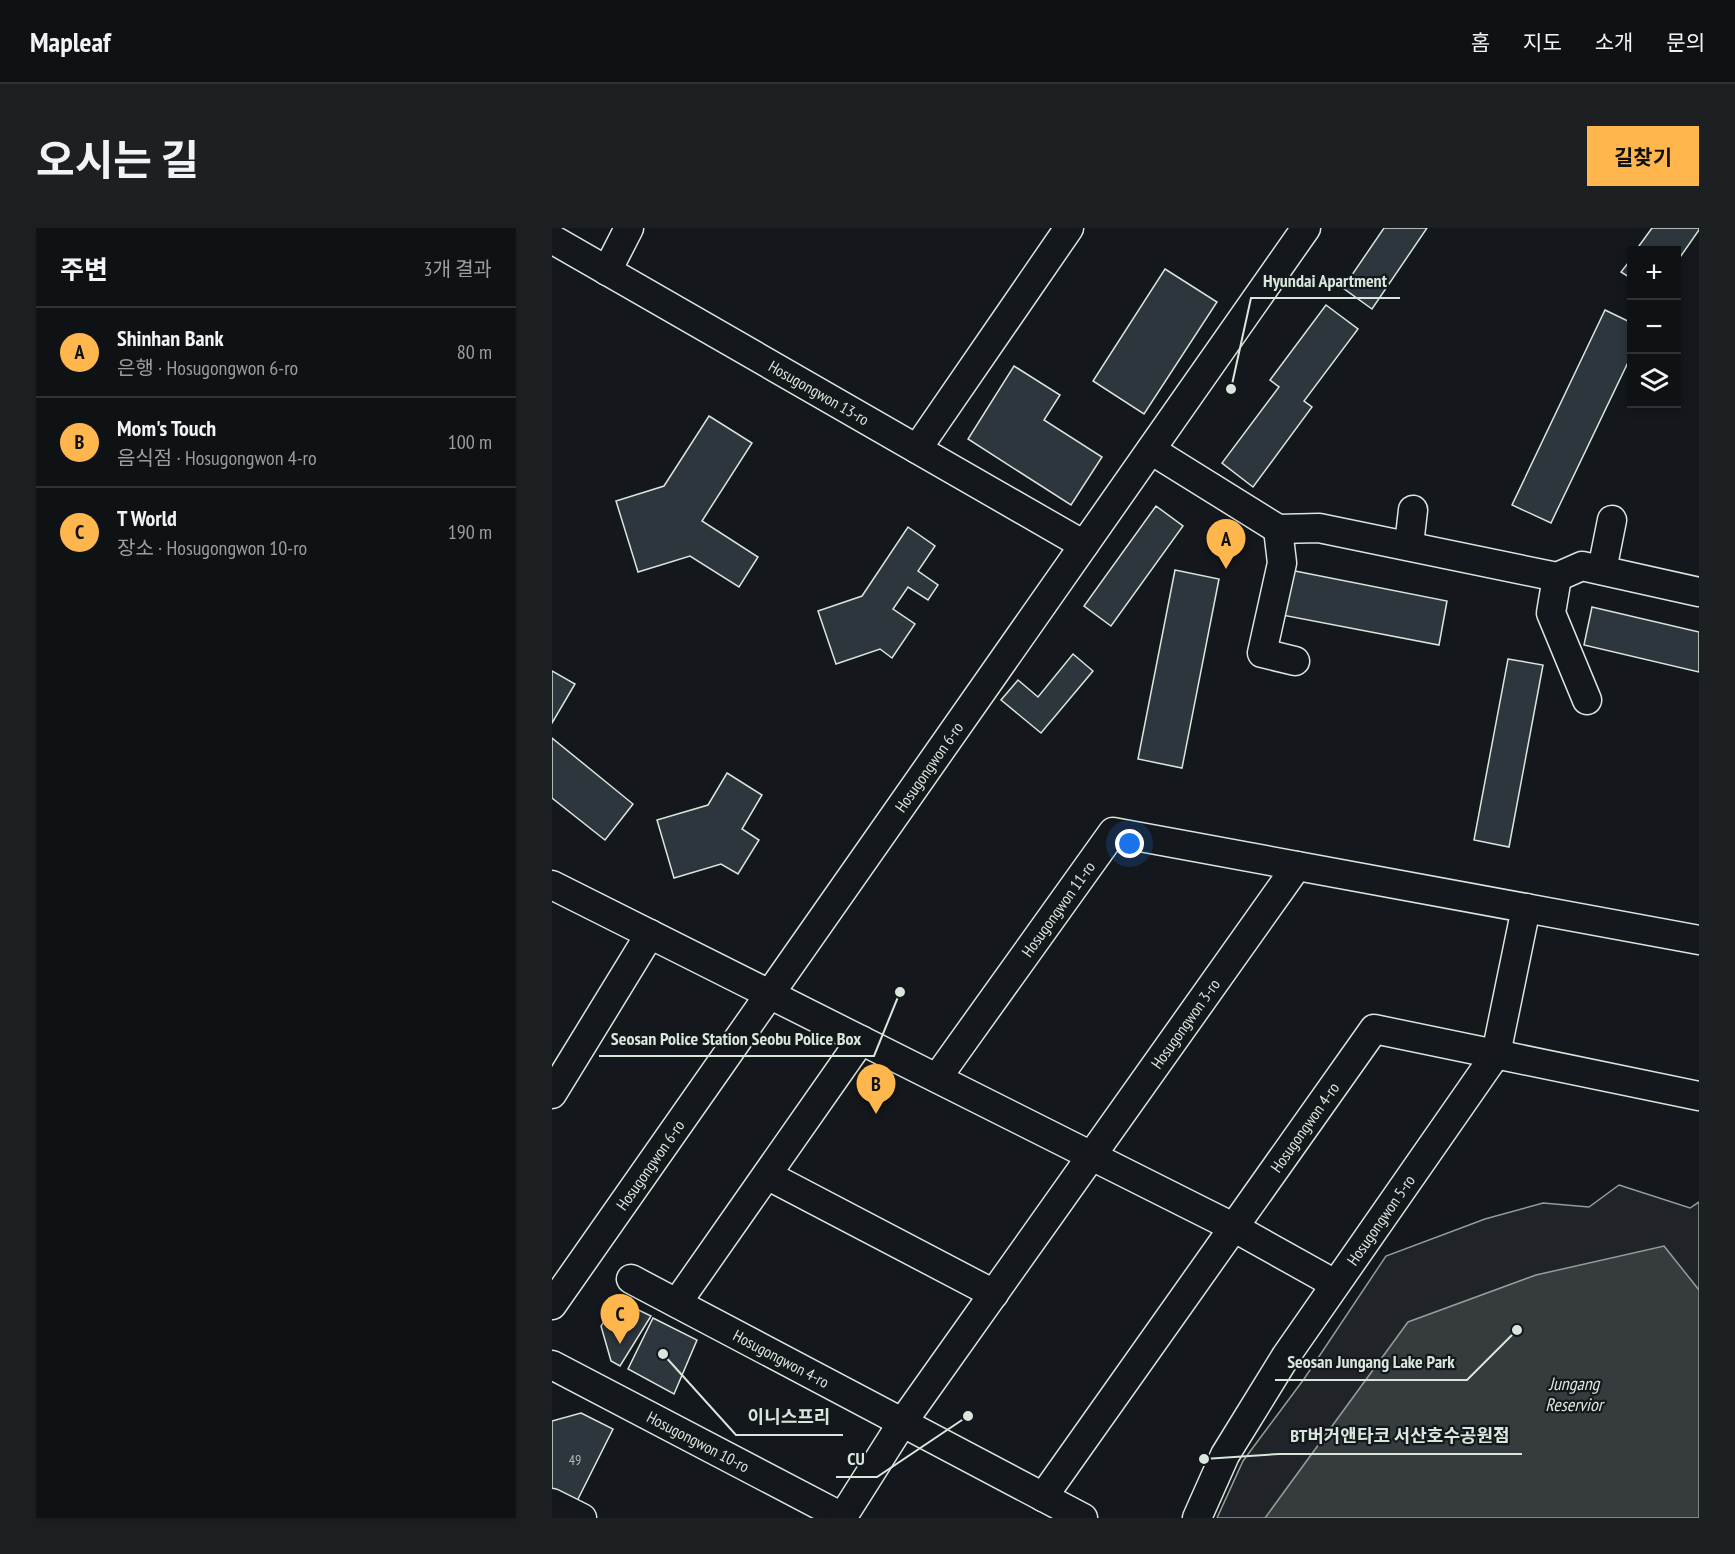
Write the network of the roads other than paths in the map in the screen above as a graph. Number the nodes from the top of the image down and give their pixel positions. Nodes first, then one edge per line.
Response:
1 (629, 228) edge
2 (1069, 228) edge
3 (1306, 228) edge
4 (552, 239) edge
5 (607, 271) junction
6 (917, 449) junction
7 (1151, 450) junction
8 (1413, 510) dead end
9 (1612, 520) dead end
10 (1278, 529) junction
11 (1084, 545) junction
12 (1408, 545) junction
13 (1602, 570) junction
14 (1557, 577) junction
15 (1699, 592) edge
16 (1295, 661) dead end
17 (1587, 700) dead end
18 (1297, 866) junction
19 (552, 885) edge
20 (1526, 908) junction
21 (650, 934) junction
22 (1699, 940) edge
23 (769, 994) junction
24 (861, 1040) junction
25 (1496, 1054) junction
26 (560, 1063) edge
27 (937, 1078) junction
28 (552, 1094) edge
29 (1699, 1096) edge
30 (1091, 1155) junction
31 (768, 1175) junction
32 (1233, 1227) junction
33 (631, 1280) dead end
34 (1335, 1284) junction
35 (994, 1294) junction
36 (677, 1304) junction
37 (552, 1305) edge
38 (552, 1365) edge
39 (902, 1423) junction
40 (1043, 1497) junction
41 (552, 1503) edge
42 (582, 1518) edge
43 (843, 1518) edge
44 (1083, 1518) edge
45 (1197, 1518) edge

1 - 5 street
2 - 6 street
3 - 7 street, Hosugongwon 6-ro
4 - 5 street, Hosugongwon 13-ro
5 - 6 street, Hosugongwon 13-ro
6 - 11 street, Hosugongwon 13-ro
7 - 10 street
7 - 11 street, Hosugongwon 6-ro
8 - 12 street
9 - 13 street
10 - 12 street
10 - 16 street
11 - 23 street, Hosugongwon 6-ro
12 - 14 street
13 - 14 street
13 - 15 street
14 - 17 street
18 - 20 street
18 - 27 street, Hosugongwon 11-ro
18 - 30 street, Hosugongwon 3-ro
19 - 21 street
20 - 22 street
20 - 25 street, Hosugongwon 5-ro
21 - 23 street
21 - 26 street
23 - 24 street
23 - 37 street, Hosugongwon 6-ro
24 - 27 street
24 - 31 street
25 - 29 street, Hosugongwon 4-ro
25 - 32 street, Hosugongwon 4-ro
25 - 34 street, Hosugongwon 5-ro
26 - 28 street
27 - 30 street
30 - 32 street
30 - 35 street, Hosugongwon 3-ro
31 - 35 street
31 - 36 street
32 - 34 street
32 - 40 street, Hosugongwon 4-ro
33 - 36 street, Hosugongwon 4-ro
34 - 45 street, Hosugongwon 5-ro
35 - 39 street, Hosugongwon 3-ro
36 - 39 street, Hosugongwon 4-ro
38 - 43 street, Hosugongwon 10-ro
39 - 40 street, Hosugongwon 4-ro
39 - 43 street, Hosugongwon 3-ro
40 - 44 street, Hosugongwon 4-ro
41 - 42 street

